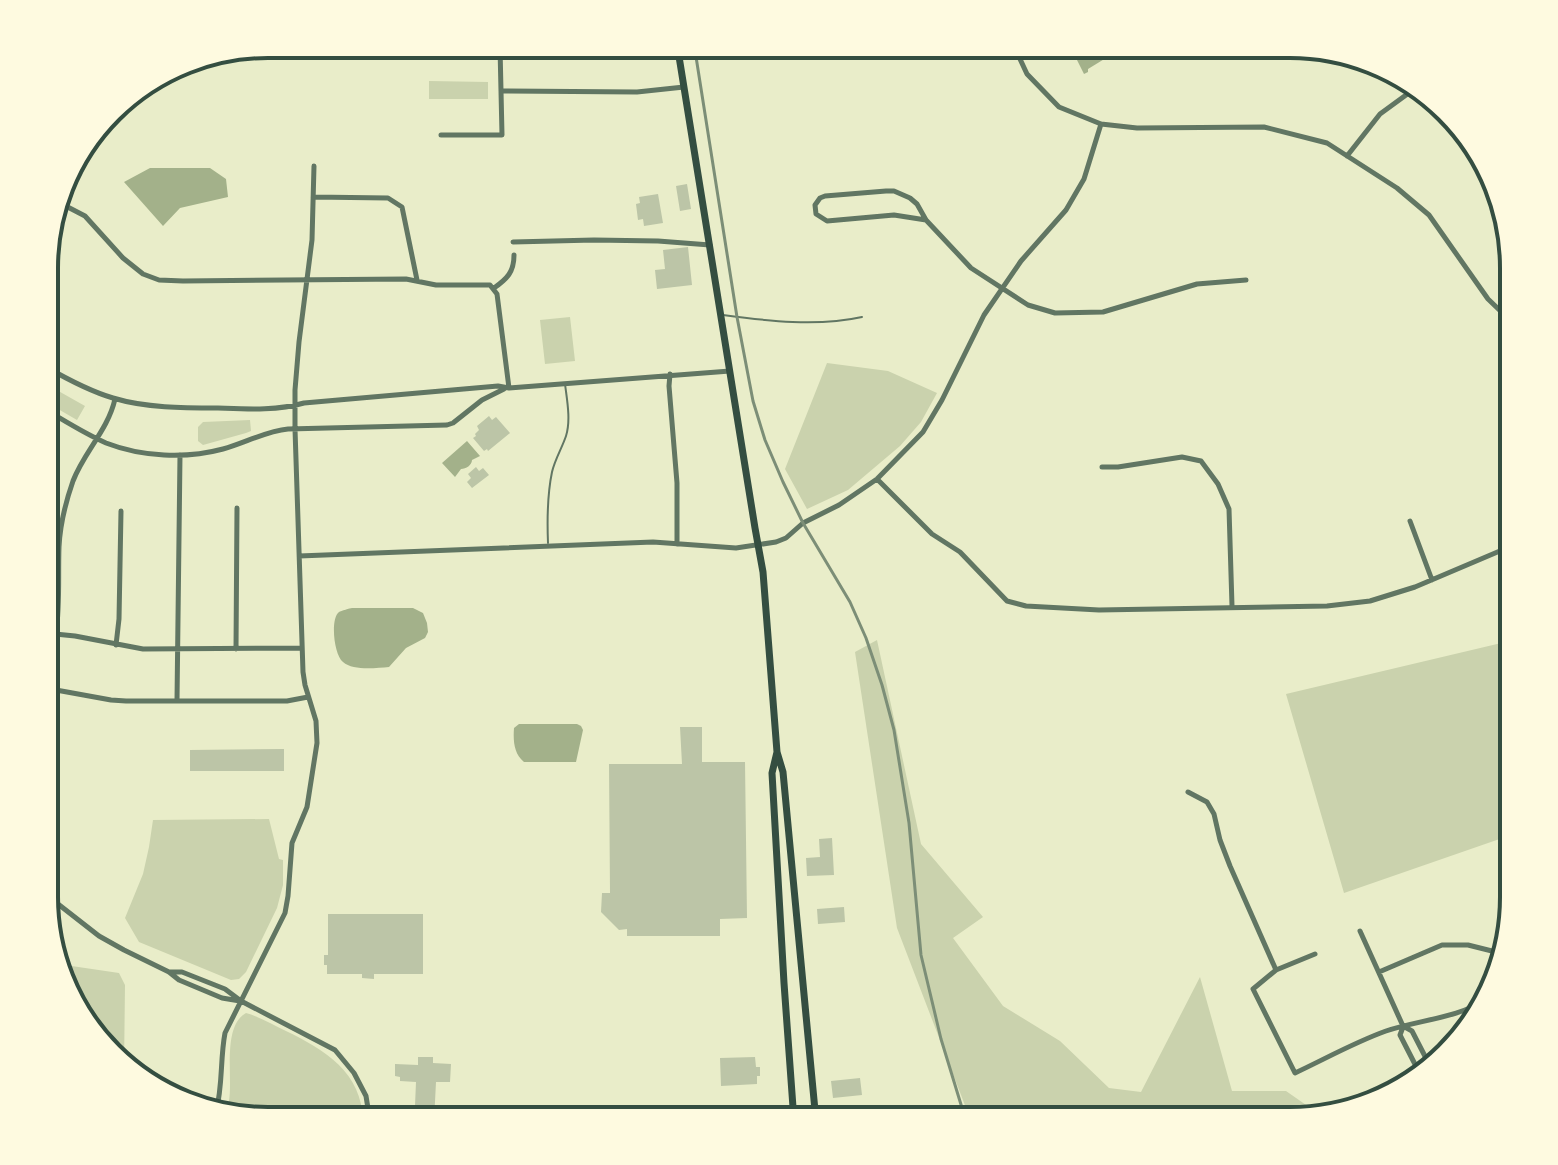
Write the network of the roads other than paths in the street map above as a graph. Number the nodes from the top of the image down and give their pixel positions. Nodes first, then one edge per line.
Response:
1 (500, 58) edge
2 (679, 58) edge
3 (1020, 58) edge
4 (684, 87) junction
5 (501, 91) junction
6 (1408, 94) edge
7 (1101, 124) junction
8 (441, 135) dead end
9 (1347, 156) junction
10 (314, 166) dead end
11 (313, 197) junction
12 (67, 207) edge
13 (926, 220) junction
14 (513, 242) dead end
15 (711, 245) junction
16 (514, 255) dead end
17 (307, 279) junction
18 (417, 280) junction
19 (1246, 280) dead end
20 (494, 288) junction
21 (1001, 289) junction
22 (1500, 311) edge
23 (722, 315) junction
24 (862, 317) dead end
25 (730, 371) junction
26 (58, 373) edge
27 (670, 374) junction
28 (565, 383) junction
29 (507, 388) junction
30 (115, 399) junction
31 (295, 405) junction
32 (58, 417) edge
33 (295, 429) junction
34 (96, 438) junction
35 (180, 455) junction
36 (1102, 467) dead end
37 (877, 479) junction
38 (237, 508) dead end
39 (121, 511) dead end
40 (1410, 521) dead end
41 (677, 544) junction
42 (758, 545) junction
43 (548, 547) junction
44 (1500, 551) edge
45 (299, 556) junction
46 (1432, 580) junction
47 (58, 592) edge
48 (1232, 606) junction
49 (58, 633) edge
50 (116, 645) junction
51 (302, 648) junction
52 (177, 649) junction
53 (236, 649) junction
54 (58, 690) edge
55 (308, 697) junction
56 (177, 701) junction
57 (777, 752) junction
58 (1188, 792) dead end
59 (58, 904) edge
60 (1360, 931) dead end
61 (1493, 951) edge
62 (1315, 954) dead end
63 (1276, 970) junction
64 (1379, 972) junction
65 (241, 1001) junction
66 (1469, 1007) edge
67 (1403, 1026) junction
68 (1426, 1058) edge
69 (1416, 1066) edge
70 (218, 1101) edge
71 (368, 1107) edge
72 (793, 1107) edge
73 (815, 1107) edge

1 - 5 street
2 - 4 main road
3 - 7 street
4 - 5 street
4 - 15 main road
5 - 8 street
6 - 9 street
7 - 9 street
7 - 21 street
9 - 22 street
10 - 11 street
11 - 17 street
11 - 18 street
12 - 17 street
13 - 13 street
13 - 21 street
14 - 15 street
15 - 23 main road
16 - 20 street
17 - 18 street
17 - 31 street
18 - 20 street
19 - 21 street
20 - 29 street
21 - 37 street
23 - 24 lane
23 - 25 main road
25 - 27 street
25 - 42 main road
26 - 30 street
27 - 28 street
27 - 41 street
28 - 29 street
28 - 43 lane
29 - 31 street
29 - 33 street
30 - 31 street
30 - 34 street
31 - 33 street
32 - 34 street
33 - 35 street
33 - 45 street
34 - 35 street
34 - 47 street
35 - 52 street
36 - 48 street
37 - 42 street
37 - 48 street
38 - 53 street
39 - 50 street
40 - 46 street
41 - 42 street
41 - 43 street
42 - 57 main road
43 - 45 street
44 - 46 street
45 - 51 street
46 - 48 street
49 - 50 street
50 - 52 street
51 - 53 street
51 - 55 street
52 - 53 street
52 - 56 street
54 - 56 street
55 - 56 street
55 - 65 street
57 - 72 main road
57 - 73 main road
58 - 63 street
59 - 65 street
60 - 64 street
61 - 64 street
62 - 63 street
63 - 67 street
64 - 67 street
65 - 70 street
65 - 71 street
66 - 67 street
67 - 68 street
67 - 69 street

